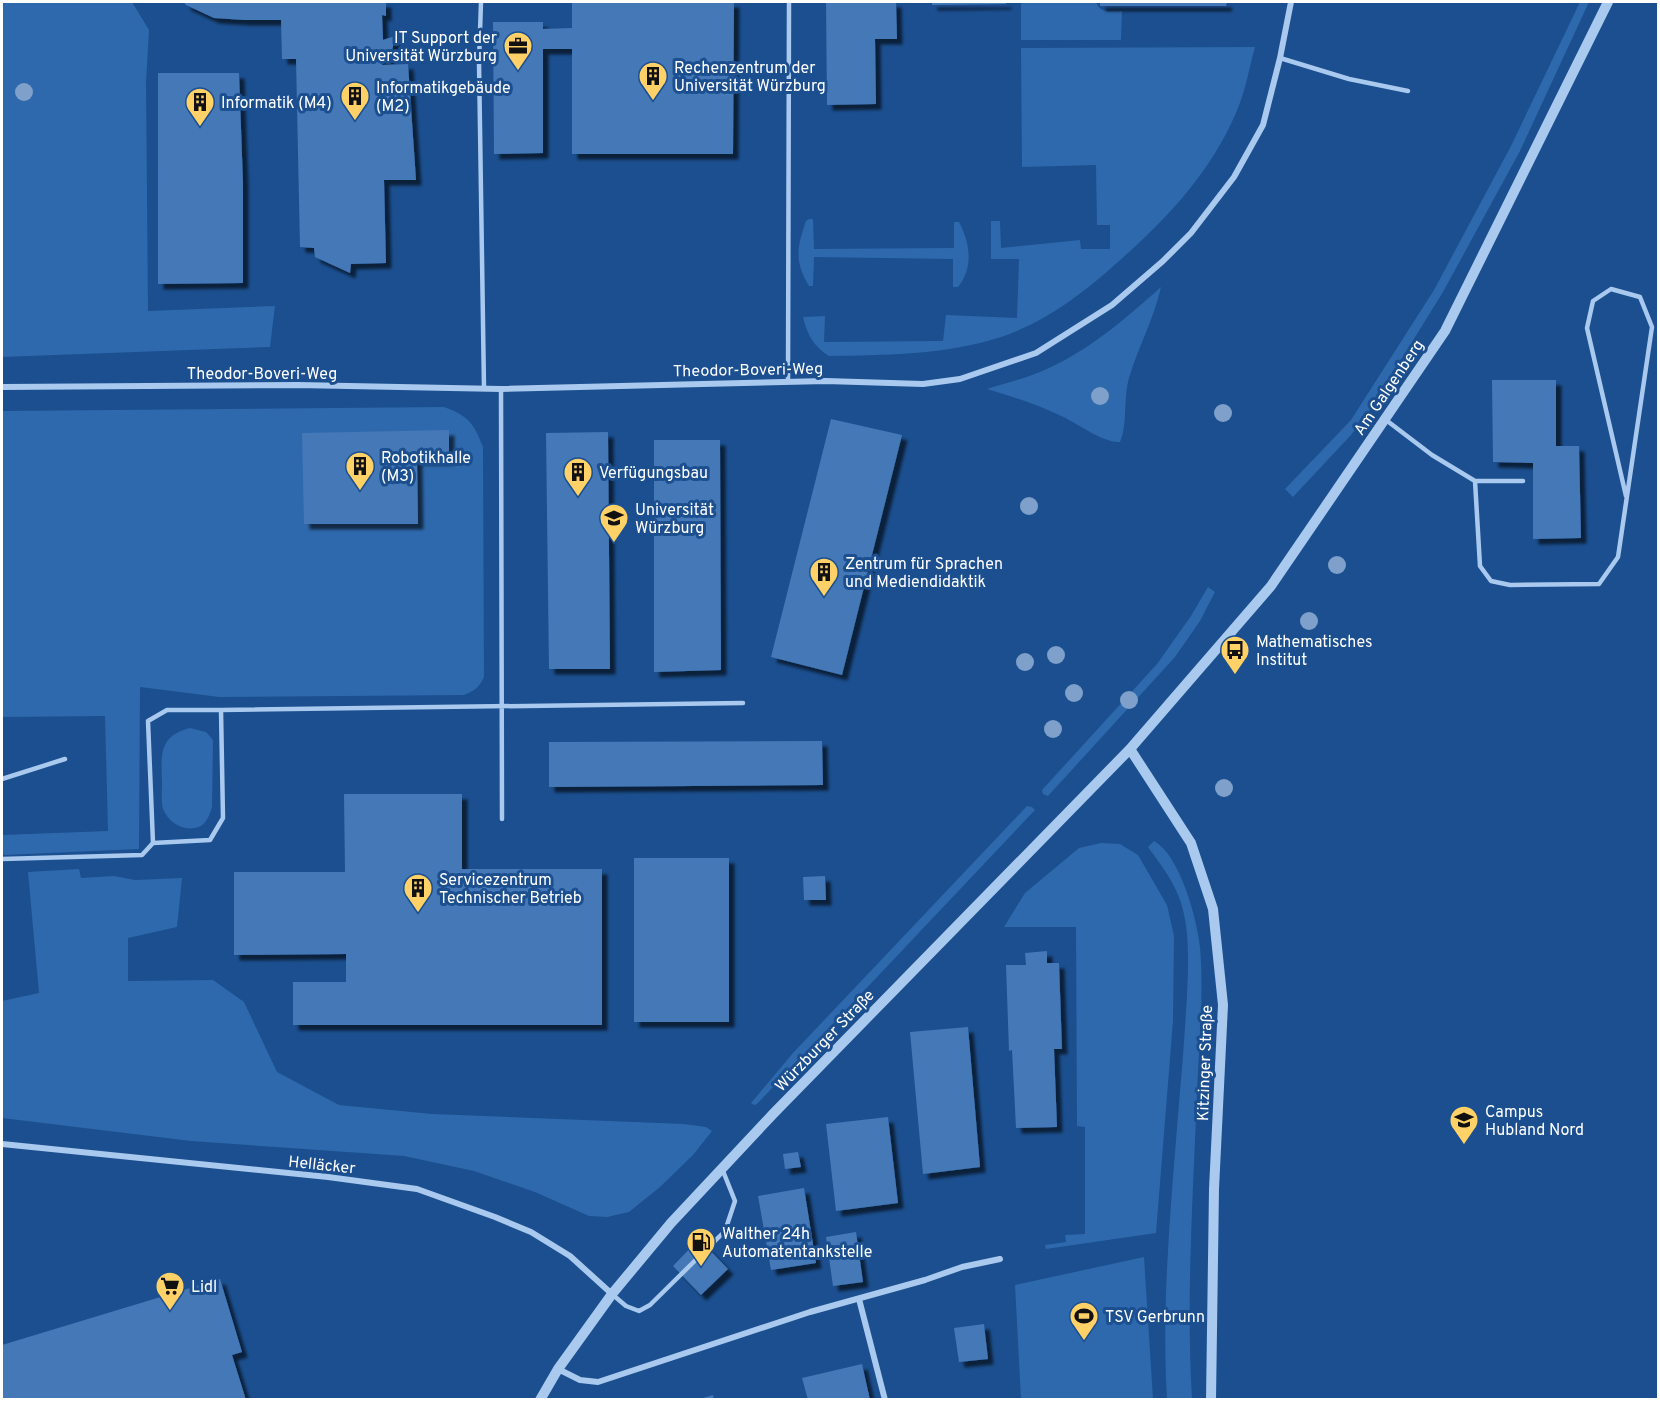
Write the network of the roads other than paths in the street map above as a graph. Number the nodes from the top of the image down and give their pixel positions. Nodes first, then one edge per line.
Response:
1 (481, 2) edge
2 (789, 2) edge
3 (1291, 2) edge
4 (1608, 2) edge
5 (1280, 58) junction
6 (1408, 91) dead end
7 (788, 382) junction
8 (2, 387) edge
9 (484, 388) junction
10 (501, 389) junction
11 (1384, 420) junction
12 (1475, 481) junction
13 (1523, 481) dead end
14 (1626, 496) junction
15 (743, 703) dead end
16 (502, 705) junction
17 (221, 710) junction
18 (1130, 749) junction
19 (65, 759) dead end
20 (2, 779) edge
21 (502, 819) dead end
22 (153, 843) junction
23 (2, 859) edge
24 (2, 1144) edge
25 (722, 1168) junction
26 (1000, 1259) dead end
27 (612, 1294) junction
28 (859, 1299) junction
29 (558, 1369) junction
30 (540, 1400) edge
31 (885, 1400) edge
32 (1211, 1400) edge

1 - 9 lane
2 - 7 lane
3 - 5 street, Theodor-Boveri-Weg
4 - 11 street, Am Galgenberg
5 - 6 lane
5 - 7 street, Theodor-Boveri-Weg
7 - 10 street, Theodor-Boveri-Weg
8 - 9 street, Theodor-Boveri-Weg
9 - 10 street, Theodor-Boveri-Weg
10 - 16 lane
11 - 12 lane
11 - 18 street, Am Galgenberg
12 - 13 lane
12 - 14 lane
14 - 14 lane
15 - 16 lane
16 - 17 lane
16 - 21 lane
17 - 22 lane
17 - 22 lane
18 - 25 street, Würzburger Straße
18 - 32 street, Kitzinger Straße
19 - 20 lane
22 - 23 lane
24 - 27 street, Helläcker
25 - 27 street, Würzburger Straße
25 - 27 lane
26 - 28 street
27 - 29 street, Würzburger Straße
28 - 29 street
28 - 31 street
29 - 30 street, Würzburger Straße

